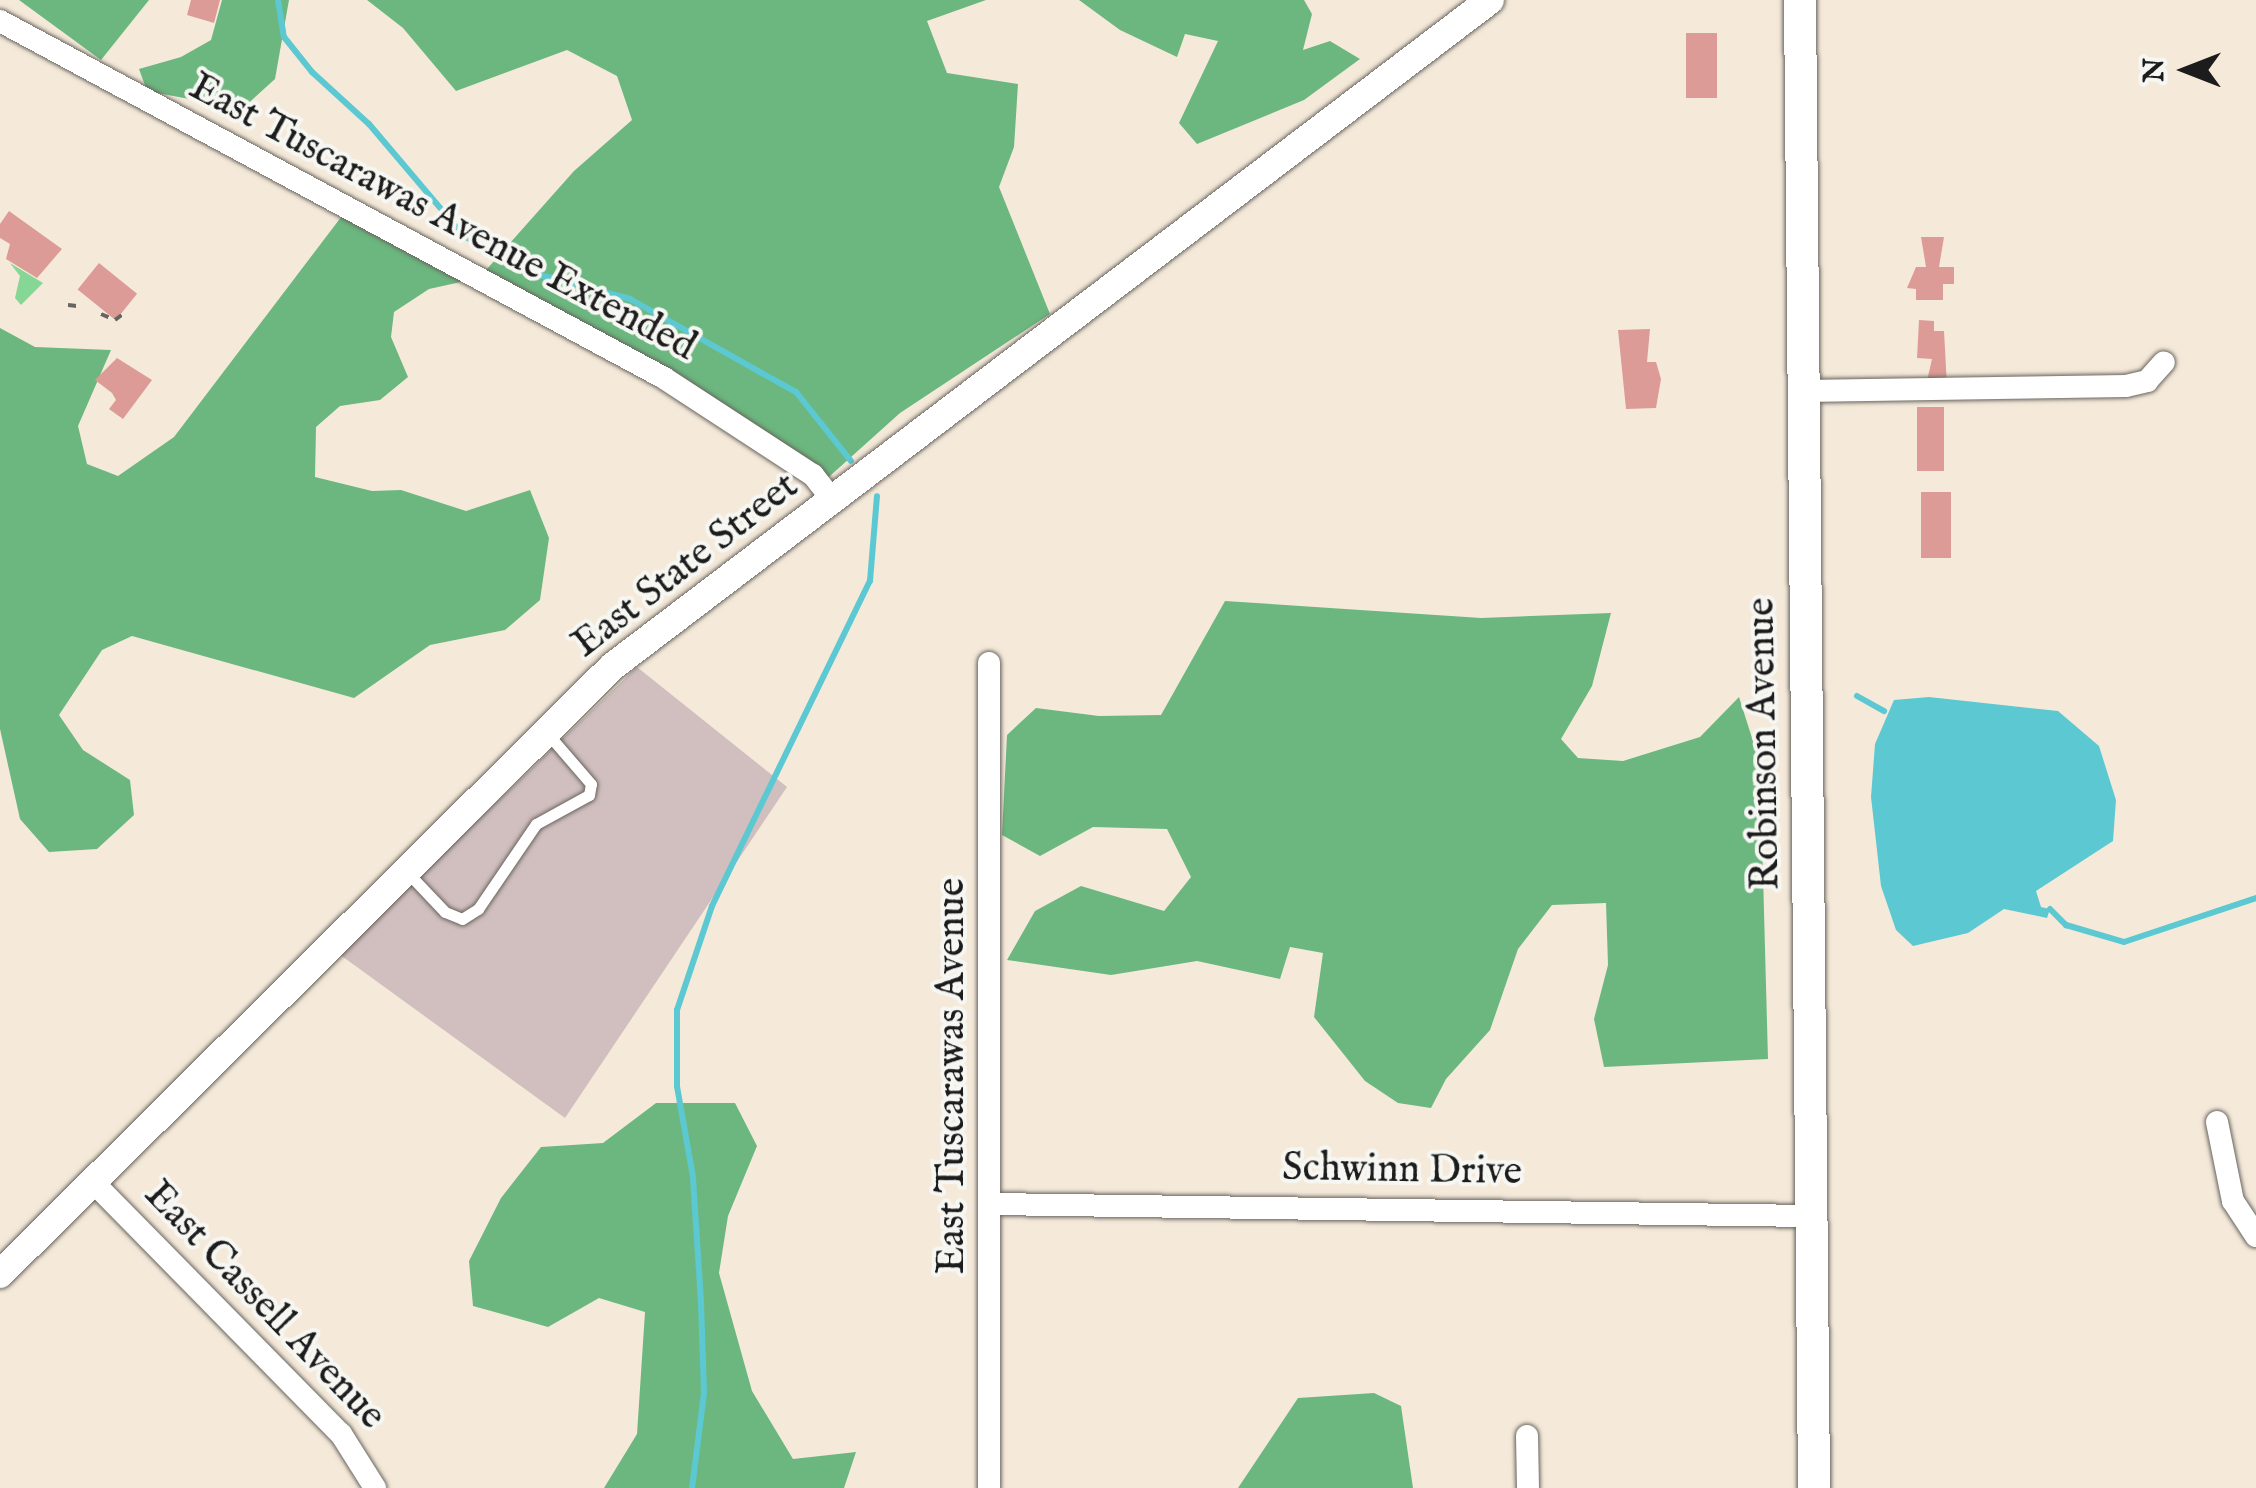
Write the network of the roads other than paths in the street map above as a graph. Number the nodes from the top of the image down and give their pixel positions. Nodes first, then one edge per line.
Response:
1 (1490, 0) edge
2 (1800, 0) edge
3 (0, 22) edge
4 (2164, 362) dead end
5 (1804, 391) junction
6 (834, 502) junction
7 (989, 663) dead end
8 (548, 734) junction
9 (407, 872) junction
10 (2216, 1122) dead end
11 (92, 1182) junction
12 (991, 1204) junction
13 (1812, 1216) junction
14 (2256, 1236) edge
15 (0, 1274) edge
16 (1527, 1436) dead end
17 (374, 1488) edge
18 (990, 1488) edge
19 (1528, 1488) edge
20 (1814, 1488) edge

1 - 6 street, East State Street
2 - 5 main road, Robinson Avenue
3 - 6 street, East Tuscarawas Avenue Extended
4 - 5 street
5 - 13 main road, Robinson Avenue
6 - 8 street, East State Street
7 - 12 street, East Tuscarawas Avenue
8 - 9 street, East State Street
8 - 9 lane
9 - 11 street, East State Street
10 - 14 street
11 - 15 street, East State Street
11 - 17 street, East Cassell Avenue
12 - 13 street, Schwinn Drive
12 - 18 street, East Tuscarawas Avenue
13 - 20 main road, Robinson Avenue
16 - 19 street

